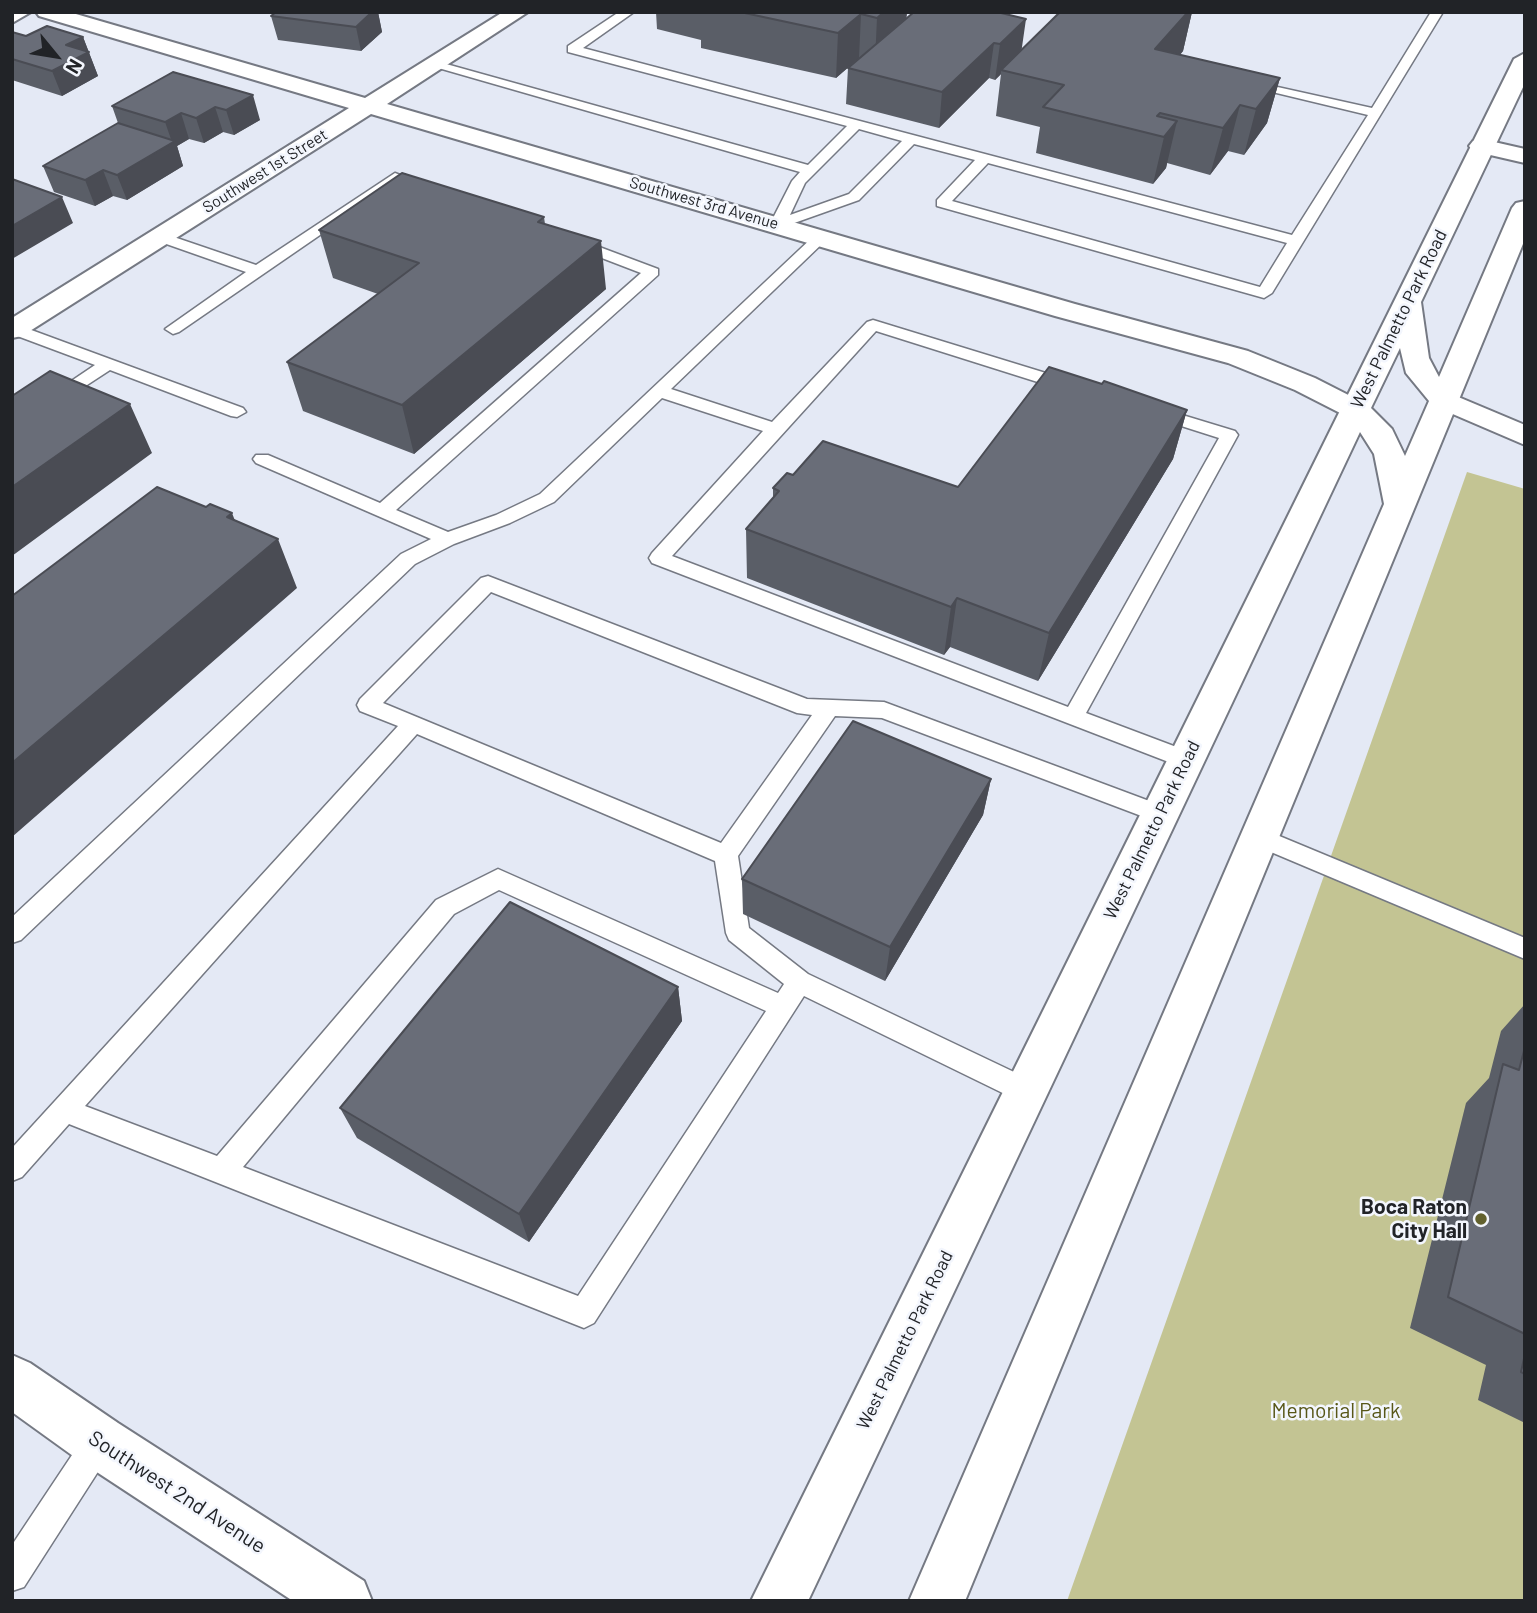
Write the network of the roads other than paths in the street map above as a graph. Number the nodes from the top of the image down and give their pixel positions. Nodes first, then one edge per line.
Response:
1 (21, 12) edge
2 (46, 12) edge
3 (518, 12) edge
4 (628, 12) edge
5 (1437, 12) edge
6 (12, 16) edge
7 (1525, 59) edge
8 (434, 65) junction
9 (1243, 83) edge
10 (368, 106) junction
11 (1376, 113) junction
12 (856, 125) junction
13 (910, 140) junction
14 (1481, 146) junction
15 (1525, 156) edge
16 (984, 159) junction
17 (811, 170) junction
18 (447, 196) edge
19 (1525, 208) edge
20 (778, 224) junction
21 (160, 237) junction
22 (821, 237) junction
23 (562, 239) edge
24 (1296, 241) junction
25 (258, 271) junction
26 (1408, 302) junction
27 (14, 329) edge
28 (173, 329) dead end
29 (108, 364) junction
30 (1084, 390) edge
31 (659, 391) junction
32 (1444, 400) junction
33 (1137, 406) edge
34 (1356, 410) junction
35 (237, 412) dead end
36 (12, 429) edge
37 (775, 429) junction
38 (1525, 436) edge
39 (262, 459) dead end
40 (1400, 505) junction
41 (383, 511) junction
42 (447, 539) junction
43 (829, 708) junction
44 (1073, 717) junction
45 (413, 724) junction
46 (1187, 760) junction
47 (1160, 814) junction
48 (1260, 837) junction
49 (726, 855) junction
50 (12, 933) edge
51 (1523, 940) edge
52 (799, 982) junction
53 (783, 1007) junction
54 (1026, 1091) junction
55 (64, 1110) junction
56 (12, 1168) edge
57 (221, 1172) junction
58 (12, 1381) edge
59 (99, 1443) junction
60 (12, 1575) edge
61 (314, 1592) edge
62 (779, 1601) edge
63 (937, 1601) edge

1 - 6 main road
2 - 10 main road, Southwest 3rd Avenue
3 - 8 main road, Southwest 1st Street
4 - 12 lane
5 - 11 lane
7 - 14 main road, West Palmetto Park Road
8 - 10 main road, Southwest 1st Street
8 - 17 lane
9 - 11 lane
10 - 20 main road, Southwest 3rd Avenue
10 - 21 main road, Southwest 1st Street
11 - 24 lane
12 - 13 lane
12 - 17 lane
13 - 16 lane
13 - 20 lane
14 - 15 main road
14 - 26 main road, West Palmetto Park Road
16 - 24 lane
16 - 24 lane
17 - 20 lane
18 - 25 lane
19 - 32 main road
20 - 22 main road, Southwest 3rd Avenue
21 - 25 lane
21 - 27 main road, Southwest 1st Street
22 - 31 lane
22 - 34 main road, Southwest 3rd Avenue
23 - 41 lane
25 - 28 lane
26 - 32 main road
26 - 34 main road, West Palmetto Park Road
27 - 29 lane
29 - 35 lane
29 - 36 lane
30 - 37 lane
31 - 37 lane
31 - 42 lane
32 - 38 main road
32 - 40 main road
33 - 44 lane
34 - 40 main road, Southwest 3rd Avenue
34 - 46 main road, West Palmetto Park Road
37 - 44 lane
39 - 41 lane
40 - 48 main road
41 - 42 lane
42 - 50 lane
43 - 45 lane
43 - 47 lane
43 - 49 lane
44 - 46 lane
45 - 49 lane
45 - 55 lane
46 - 47 main road, West Palmetto Park Road
47 - 54 main road, West Palmetto Park Road
48 - 51 lane
48 - 63 main road
49 - 52 lane
52 - 53 lane
52 - 54 lane
53 - 57 lane
53 - 57 lane
54 - 62 main road, West Palmetto Park Road
55 - 56 lane
55 - 57 lane
58 - 59 main road, Southwest 2nd Avenue
59 - 60 lane
59 - 61 main road, Southwest 2nd Avenue

